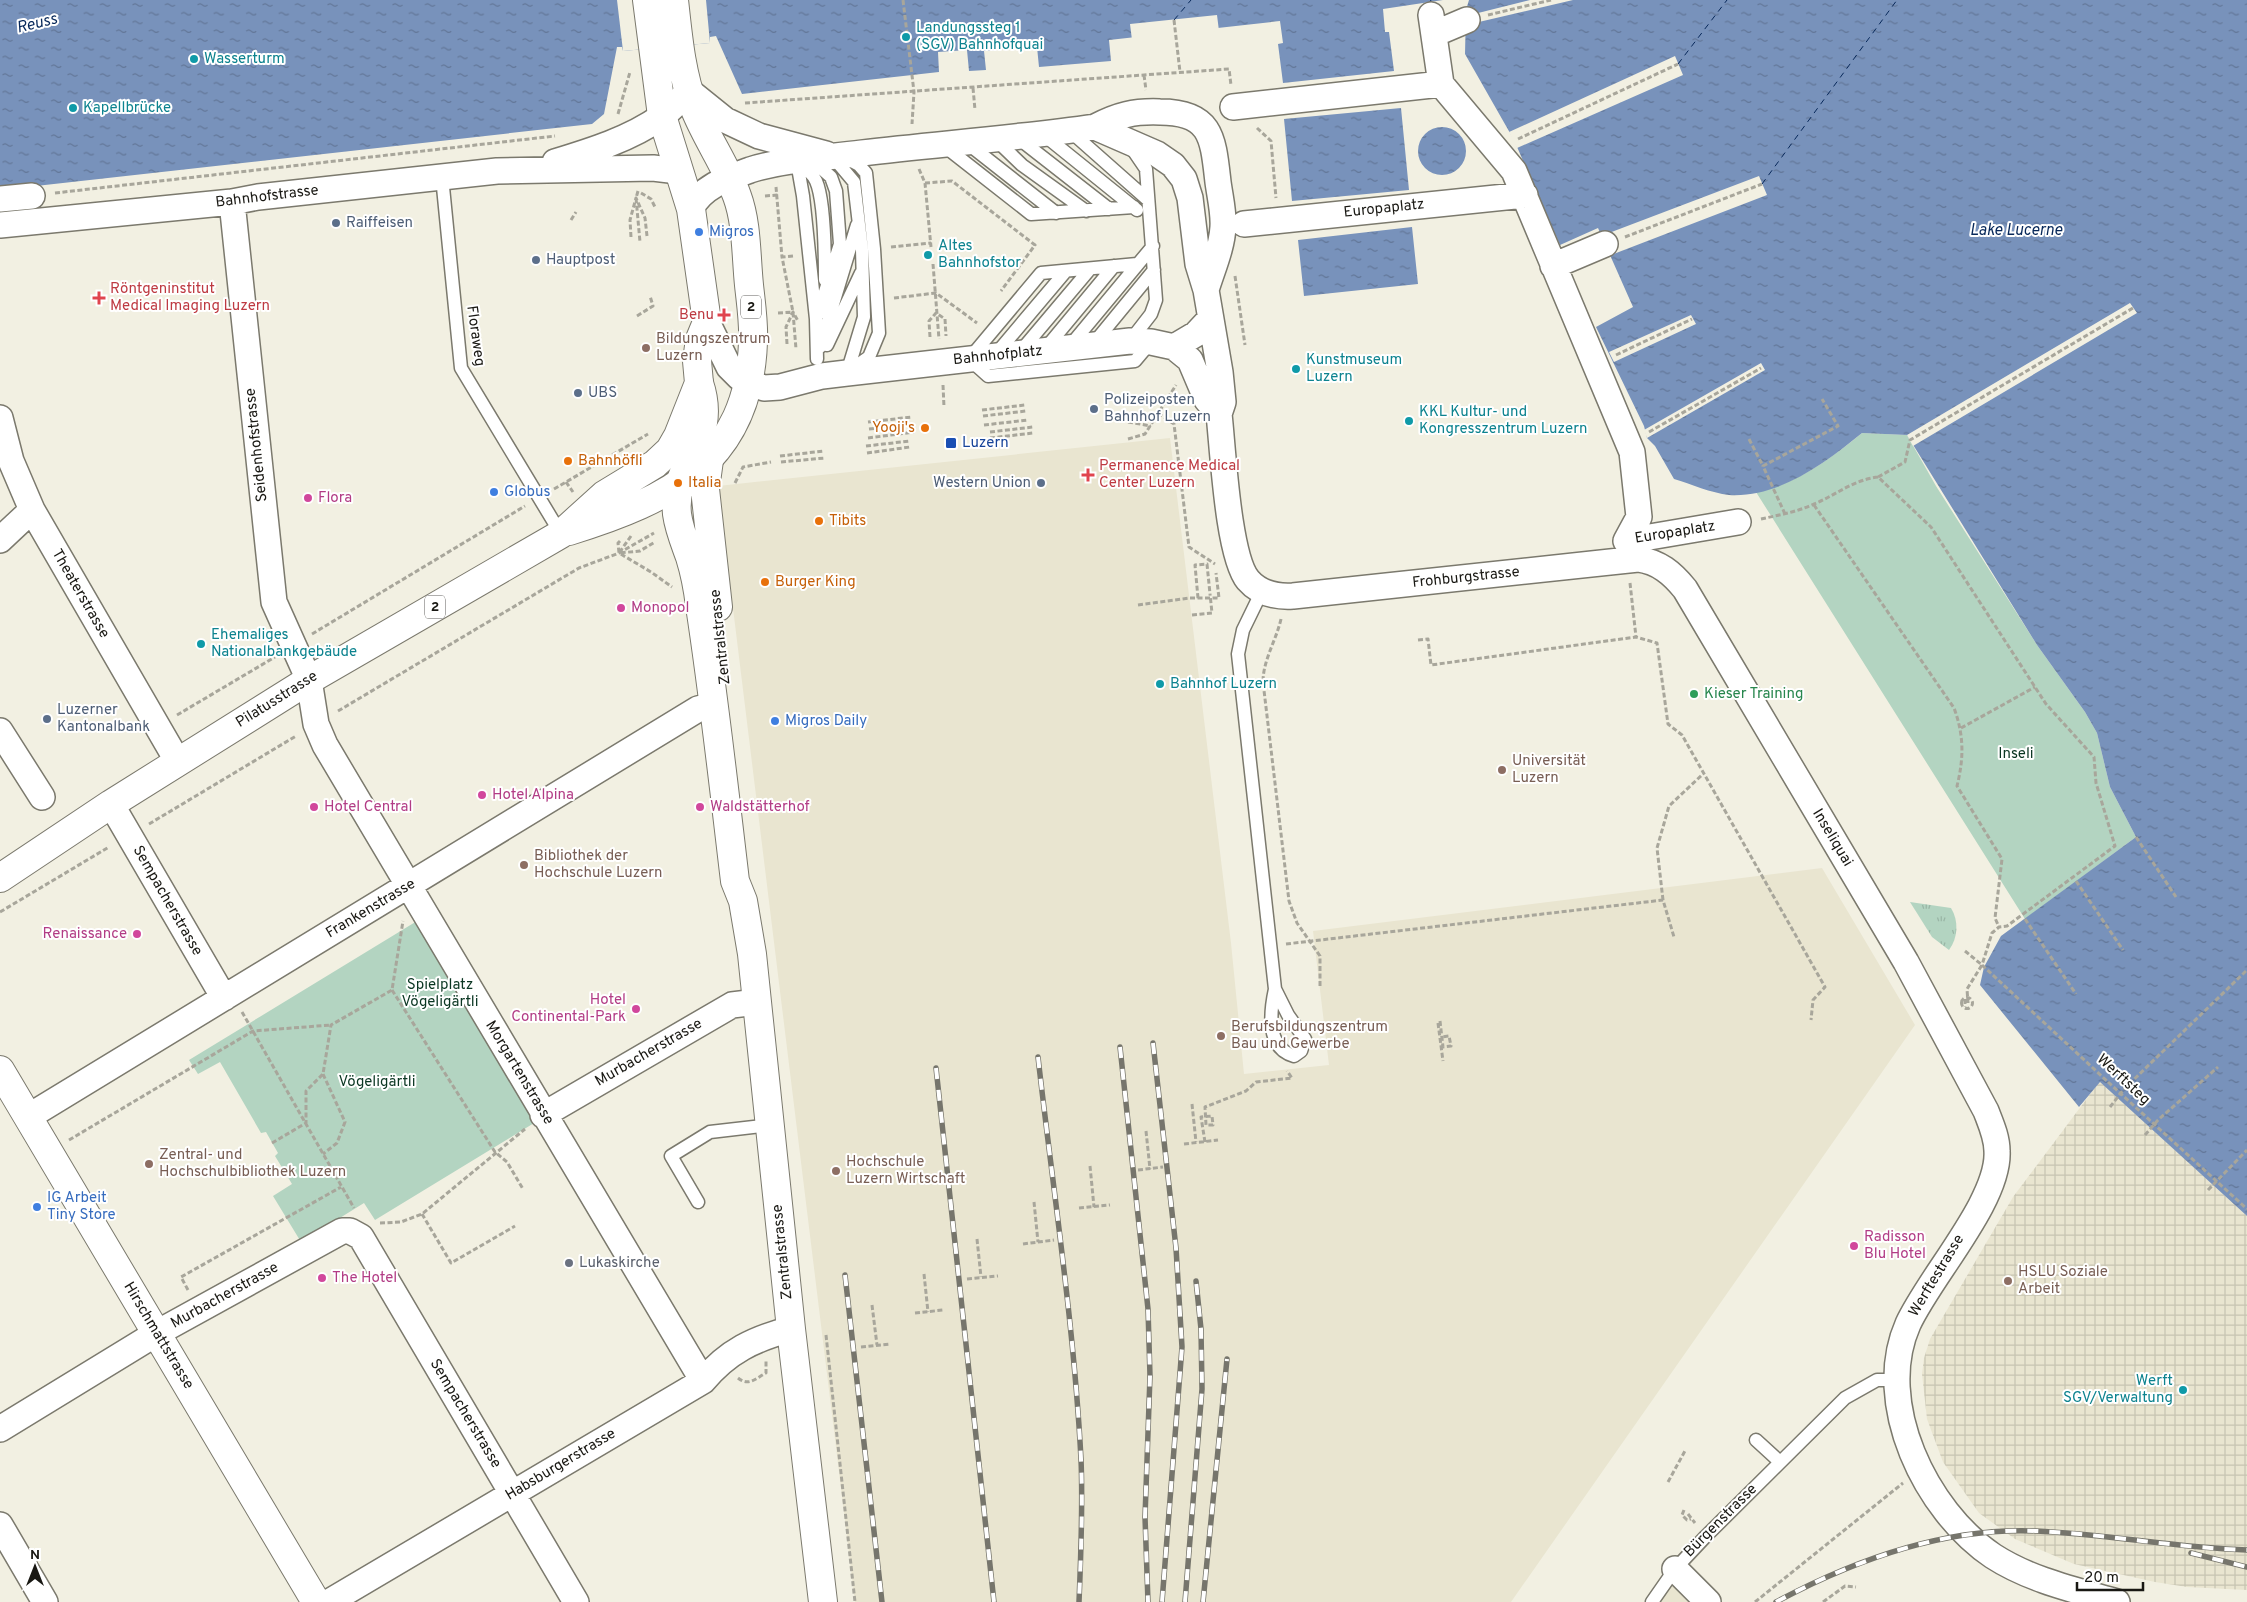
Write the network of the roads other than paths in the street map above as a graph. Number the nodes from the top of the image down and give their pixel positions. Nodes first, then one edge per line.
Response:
1 (647, 0) edge
2 (674, 0) edge
3 (1467, 20) road end
4 (666, 48) junction
5 (1441, 84) junction
6 (689, 91) junction
7 (1233, 107) road end
8 (662, 116) junction
9 (1095, 127) junction
10 (1070, 131) junction
11 (1042, 134) junction
12 (1006, 138) junction
13 (954, 143) junction
14 (1130, 144) junction
15 (833, 156) junction
16 (797, 162) junction
17 (535, 169) junction
18 (678, 171) junction
19 (442, 177) junction
20 (730, 178) junction
21 (1525, 194) junction
22 (32, 196) road end
23 (0, 199) edge
24 (1148, 200) junction
25 (232, 202) junction
26 (1134, 208) junction
27 (691, 209) junction
28 (1108, 209) junction
29 (1086, 211) junction
30 (1056, 213) junction
31 (1149, 219) junction
32 (858, 222) junction
33 (1244, 224) dead end
34 (0, 225) edge
35 (1606, 244) road end
36 (1153, 246) junction
37 (1137, 264) junction
38 (1114, 266) junction
39 (1553, 266) junction
40 (862, 269) junction
41 (1090, 269) junction
42 (1154, 270) junction
43 (1066, 271) junction
44 (1206, 290) junction
45 (816, 319) junction
46 (1210, 319) junction
47 (707, 322) junction
48 (1152, 344) junction
49 (1092, 346) junction
50 (1068, 348) junction
51 (1043, 351) junction
52 (1018, 354) junction
53 (994, 357) junction
54 (969, 359) junction
55 (812, 369) junction
56 (847, 373) junction
57 (748, 382) junction
58 (699, 383) junction
59 (1219, 414) junction
60 (2, 435) edge
61 (710, 460) junction
62 (681, 484) junction
63 (32, 510) junction
64 (1738, 522) road end
65 (561, 534) junction
66 (0, 540) edge
67 (1668, 571) joint
68 (1273, 594) junction
69 (309, 680) junction
70 (714, 705) junction
71 (0, 731) edge
72 (178, 762) junction
73 (42, 797) dead end
74 (111, 804) junction
75 (0, 878) edge
76 (409, 886) junction
77 (743, 901) junction
78 (1275, 989) junction
79 (228, 996) junction
80 (757, 1002) junction
81 (0, 1070) edge
82 (1986, 1111) joint
83 (544, 1115) junction
84 (28, 1117) junction
85 (770, 1125) junction
86 (698, 1202) dead end
87 (355, 1223) joint
88 (791, 1329) junction
89 (157, 1334) junction
90 (1898, 1380) junction
91 (703, 1381) junction
92 (0, 1429) edge
93 (1756, 1440) dead end
94 (1780, 1462) junction
95 (512, 1494) junction
96 (0, 1526) edge
97 (1675, 1569) junction
98 (45, 1602) edge
99 (316, 1602) edge
100 (329, 1602) edge
101 (576, 1602) edge
102 (823, 1602) edge
103 (1652, 1602) edge
104 (1708, 1602) edge
105 (2117, 1602) edge

1 - 4 main road, 2
2 - 4 main road, 2
3 - 5 street
4 - 6 main road, 2
4 - 8 main road, Bahnhofplatz / 2
5 - 7 street
5 - 21 street, Europaplatz
6 - 8 street
6 - 15 street
6 - 20 main road, 2
8 - 17 street, Bahnhofstrasse
8 - 18 main road, Bahnhofplatz / 2
9 - 10 street
9 - 14 street
9 - 44 street
10 - 11 street
10 - 24 lane
11 - 12 street
11 - 26 lane
12 - 13 street
12 - 28 lane
12 - 29 lane
13 - 15 street
13 - 30 lane
13 - 30 lane
14 - 24 lane
14 - 44 street
15 - 16 street
15 - 32 lane
15 - 56 lane
16 - 20 street
16 - 45 lane
16 - 45 lane
17 - 18 street, Bahnhofstrasse
17 - 19 street, Bahnhofstrasse
18 - 27 main road, Bahnhofplatz / 2
19 - 25 street, Bahnhofstrasse
19 - 65 lane, Floraweg
20 - 27 street
20 - 57 main road, 2
21 - 33 street, Europaplatz
21 - 39 street, Europaplatz
22 - 23 street
24 - 31 lane
25 - 34 street, Bahnhofstrasse
25 - 69 street, Seidenhofstrasse
26 - 28 lane
26 - 31 lane
27 - 47 main road, Bahnhofplatz / 2
28 - 29 lane
29 - 30 lane
31 - 36 lane
32 - 40 lane
32 - 55 lane
35 - 39 street
36 - 37 lane
36 - 42 lane
37 - 38 lane
37 - 50 lane
38 - 41 lane
38 - 51 lane
39 - 64 street, Europaplatz
40 - 55 lane
40 - 56 lane
41 - 43 lane
41 - 52 lane
42 - 48 lane
42 - 49 lane
43 - 53 lane
43 - 54 lane
44 - 46 street
45 - 55 lane
46 - 48 street, Bahnhofplatz
46 - 59 street
47 - 57 street, Bahnhofplatz
47 - 58 main road, Bahnhofplatz / 2
48 - 49 street, Bahnhofplatz
48 - 54 lane
48 - 59 street
49 - 50 street, Bahnhofplatz
50 - 51 street, Bahnhofplatz
51 - 52 street, Bahnhofplatz
52 - 53 street, Bahnhofplatz
53 - 54 street, Bahnhofplatz
54 - 56 street, Bahnhofplatz
55 - 56 street, Bahnhofplatz
55 - 57 street, Bahnhofplatz
57 - 61 main road, Zentralstrasse / 2
58 - 62 main road, Zentralstrasse
58 - 65 main road, Pilatusstrasse / 2
59 - 68 street
60 - 63 street, Theaterstrasse
61 - 62 main road, Pilatusstrasse / 2
61 - 77 main road, Zentralstrasse
62 - 65 main road, Pilatusstrasse / 2
62 - 70 main road, Zentralstrasse
63 - 66 street
63 - 72 street, Theaterstrasse
65 - 69 main road, Pilatusstrasse / 2
67 - 68 street, Frohburgstrasse
67 - 82 street, Inseliquai
68 - 78 lane
69 - 72 main road, Pilatusstrasse / 2
69 - 76 street, Morgartenstrasse
70 - 76 street, Frankenstrasse
70 - 77 main road, Zentralstrasse
71 - 73 street
72 - 74 main road, Pilatusstrasse / 2
74 - 75 main road, Pilatusstrasse / 2
74 - 79 street, Sempacherstrasse
76 - 79 street, Frankenstrasse
76 - 83 street, Morgartenstrasse
77 - 80 main road, Zentralstrasse
78 - 78 lane
79 - 84 street, Frankenstrasse
80 - 83 street, Murbacherstrasse
80 - 85 main road, Zentralstrasse
81 - 84 main road, Hirschmattstrasse
82 - 90 street, Werftestrasse
83 - 91 street, Morgartenstrasse
84 - 89 main road, Hirschmattstrasse
85 - 86 lane
85 - 88 main road, Zentralstrasse
87 - 89 street, Murbacherstrasse
87 - 95 street, Sempacherstrasse
88 - 91 street, Habsburgerstrasse
88 - 102 main road, Zentralstrasse
89 - 92 street, Murbacherstrasse
89 - 99 main road, Hirschmattstrasse
90 - 94 lane, Bürgenstrasse
90 - 105 street, Werftestrasse
91 - 95 street, Habsburgerstrasse
93 - 94 lane
94 - 97 lane, Bürgenstrasse
95 - 100 street, Habsburgerstrasse
95 - 101 street, Sempacherstrasse
96 - 98 street
97 - 103 lane
97 - 104 street, Bürgenstrasse

